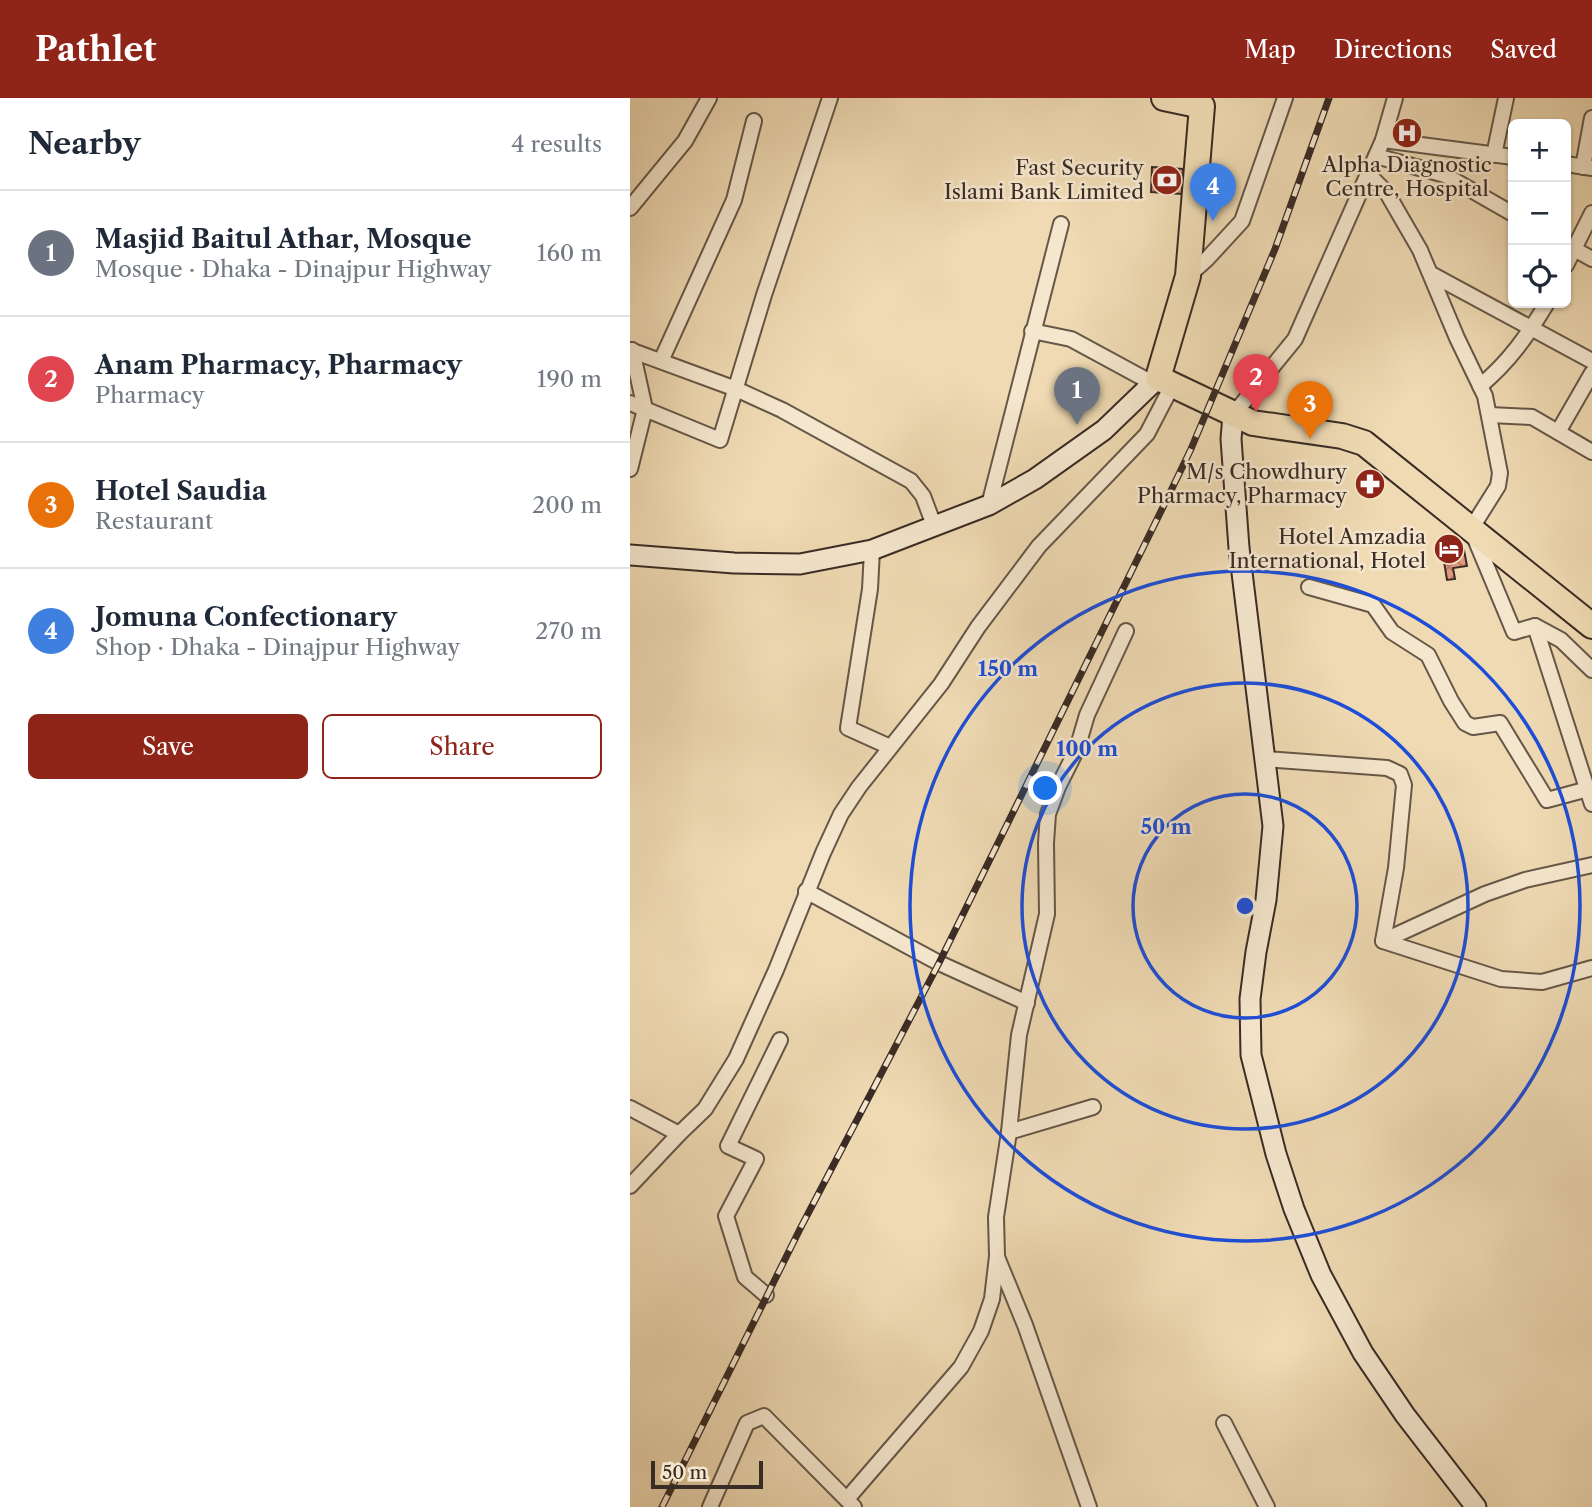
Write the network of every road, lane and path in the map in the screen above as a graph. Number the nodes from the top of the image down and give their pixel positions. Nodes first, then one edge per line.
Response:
1 (709, 98) edge
2 (830, 98) edge
3 (1164, 98) edge
4 (1285, 98) edge
5 (1395, 98) edge
6 (1506, 98) edge
7 (1203, 102) edge
8 (1592, 118) edge
9 (754, 121) dead end
10 (1383, 140) junction
11 (1494, 155) junction
12 (1376, 156) junction
13 (1508, 157) edge
14 (1587, 167) edge
15 (1368, 174) junction
16 (630, 208) edge
17 (1508, 211) edge
18 (1592, 213) edge
19 (1062, 224) dead end
20 (1571, 245) edge
21 (1571, 247) edge
22 (1592, 259) edge
23 (1431, 274) junction
24 (1188, 276) junction
25 (1544, 308) edge
26 (1532, 329) junction
27 (1032, 331) junction
28 (631, 350) edge
29 (1592, 360) edge
30 (661, 361) junction
31 (1592, 373) edge
32 (1162, 382) junction
33 (1480, 386) junction
34 (736, 389) junction
35 (630, 403) edge
36 (645, 409) junction
37 (1233, 415) junction
38 (1490, 415) junction
39 (1558, 432) junction
40 (1592, 452) edge
41 (630, 469) edge
42 (989, 505) junction
43 (934, 527) junction
44 (1471, 529) junction
45 (872, 550) junction
46 (630, 555) edge
47 (1309, 587) dead end
48 (1535, 626) junction
49 (1592, 626) edge
50 (1126, 631) dead end
51 (1592, 670) edge
52 (890, 747) junction
53 (1265, 759) junction
54 (1588, 789) junction
55 (1592, 804) edge
56 (1592, 865) edge
57 (806, 891) junction
58 (1383, 941) junction
59 (1592, 968) edge
60 (1027, 1003) junction
61 (780, 1040) dead end
62 (1093, 1107) dead end
63 (630, 1108) edge
64 (1009, 1132) junction
65 (679, 1134) junction
66 (630, 1186) edge
67 (997, 1255) junction
68 (766, 1296) dead end
69 (1224, 1423) dead end
70 (850, 1503) edge
71 (1468, 1504) edge
72 (710, 1507) edge
73 (1089, 1507) edge
74 (1267, 1507) edge

1 - 16 street
2 - 34 street
3 - 7 highway
4 - 24 street
5 - 10 street
6 - 11 street
7 - 24 highway
8 - 14 street
9 - 30 street
10 - 11 street
10 - 12 street
11 - 13 street
12 - 15 street
12 - 17 street
15 - 23 street
15 - 37 street
18 - 20 street
19 - 27 street
21 - 22 street
23 - 26 street
23 - 33 street
24 - 32 highway
25 - 26 street
26 - 29 street
26 - 33 street
27 - 32 street
27 - 42 street
28 - 30 street
28 - 36 street
30 - 34 street
31 - 39 street
32 - 37 highway
32 - 42 street
32 - 52 street
33 - 38 street
34 - 36 street
34 - 43 street
35 - 36 street
36 - 41 street
37 - 44 highway
37 - 53 street
38 - 39 street
38 - 44 street
39 - 40 street
42 - 43 street
43 - 45 street
44 - 48 street
44 - 49 highway
45 - 46 street
45 - 52 street
47 - 54 street
48 - 51 street
48 - 54 street
50 - 60 street
52 - 57 street
53 - 58 street
53 - 71 street
54 - 55 street
56 - 58 street
57 - 60 street
57 - 65 street
58 - 59 street
60 - 64 street
61 - 68 street
62 - 64 street
63 - 65 street
64 - 67 street
65 - 66 street
67 - 70 street
67 - 73 street
69 - 74 street
70 - 72 street

